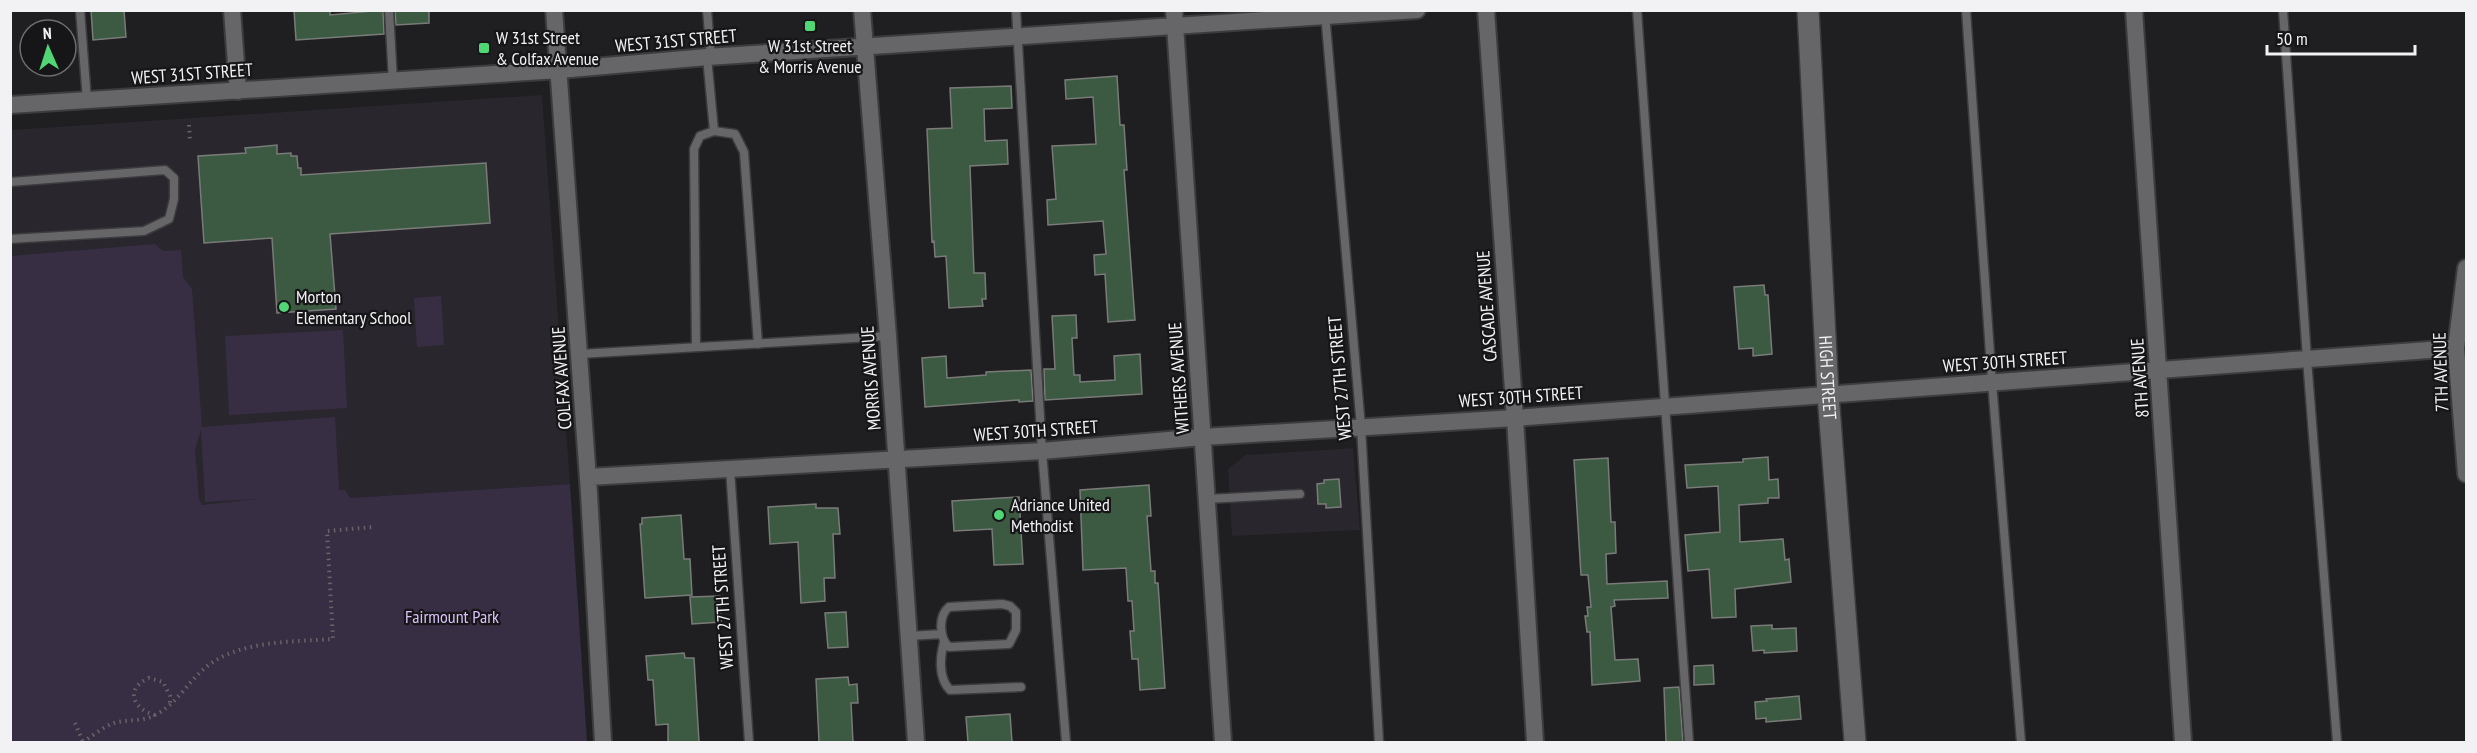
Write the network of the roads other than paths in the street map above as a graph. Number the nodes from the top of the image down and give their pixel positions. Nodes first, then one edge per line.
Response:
1 (80, 10) edge
2 (232, 10) edge
3 (389, 10) edge
4 (554, 10) edge
5 (707, 10) edge
6 (862, 10) edge
7 (1016, 10) edge
8 (1417, 10) edge
9 (1486, 10) edge
10 (1637, 10) edge
11 (1808, 10) edge
12 (1966, 10) edge
13 (2134, 10) edge
14 (2283, 10) edge
15 (1325, 14) edge
16 (1175, 19) edge
17 (1018, 38) junction
18 (864, 48) junction
19 (709, 57) junction
20 (559, 70) junction
21 (393, 81) junction
22 (238, 91) junction
23 (87, 100) junction
24 (10, 105) edge
25 (714, 131) junction
26 (10, 182) edge
27 (10, 239) edge
28 (2466, 268) edge
29 (888, 336) junction
30 (758, 344) junction
31 (696, 347) junction
32 (2456, 348) junction
33 (579, 354) junction
34 (2307, 360) junction
35 (2159, 370) junction
36 (1992, 382) junction
37 (1828, 394) junction
38 (1665, 406) junction
39 (1515, 418) junction
40 (1361, 427) junction
41 (1203, 437) junction
42 (1042, 451) junction
43 (896, 458) junction
44 (730, 469) junction
45 (2466, 474) edge
46 (588, 477) junction
47 (1300, 494) dead end
48 (1207, 499) junction
49 (909, 636) junction
50 (943, 638) junction
51 (1021, 687) dead end
52 (603, 742) edge
53 (749, 742) edge
54 (916, 742) edge
55 (1066, 742) edge
56 (1223, 742) edge
57 (1379, 742) edge
58 (1535, 742) edge
59 (1689, 742) edge
60 (1855, 742) edge
61 (2021, 742) edge
62 (2184, 742) edge
63 (2337, 742) edge

1 - 23 lane
2 - 22 street
3 - 21 lane
4 - 20 street, COLFAX AVENUE
5 - 19 lane
6 - 18 street, MORRIS AVENUE
7 - 17 lane
8 - 15 street, WEST 31ST STREET
9 - 39 street, CASCADE AVENUE
10 - 38 lane
11 - 37 street, HIGH STREET
12 - 36 lane
13 - 35 street, 8TH AVENUE
14 - 34 lane
15 - 16 street, WEST 31ST STREET
15 - 40 lane, WEST 27TH STREET
16 - 17 street, WEST 31ST STREET
16 - 41 street, WITHERS AVENUE
17 - 18 street, WEST 31ST STREET
17 - 42 lane
18 - 19 street, WEST 31ST STREET
18 - 29 street, MORRIS AVENUE
19 - 20 street, WEST 31ST STREET
19 - 25 lane
20 - 21 street, WEST 31ST STREET
20 - 33 street, COLFAX AVENUE
21 - 22 street, WEST 31ST STREET
22 - 23 street, WEST 31ST STREET
23 - 24 street, WEST 31ST STREET
25 - 30 lane
25 - 31 lane
26 - 27 lane
28 - 32 street, 7TH AVENUE
29 - 30 lane
29 - 43 street, MORRIS AVENUE
30 - 31 lane
31 - 33 lane
32 - 34 street, WEST 30TH STREET
32 - 45 street, 7TH AVENUE
33 - 46 street, COLFAX AVENUE
34 - 35 street, WEST 30TH STREET
34 - 63 lane
35 - 36 street, WEST 30TH STREET
35 - 62 street, 8TH AVENUE
36 - 37 street, WEST 30TH STREET
36 - 61 lane
37 - 38 street, WEST 30TH STREET
37 - 60 street, HIGH STREET
38 - 39 street, WEST 30TH STREET
38 - 59 lane
39 - 40 street, WEST 30TH STREET
39 - 58 street, CASCADE AVENUE
40 - 41 street, WEST 30TH STREET
40 - 57 lane, WEST 27TH STREET
41 - 42 street, WEST 30TH STREET
41 - 48 street, WITHERS AVENUE
42 - 43 street, WEST 30TH STREET
42 - 55 lane
43 - 44 street, WEST 30TH STREET
43 - 49 street, MORRIS AVENUE
44 - 46 street, WEST 30TH STREET
44 - 53 lane, WEST 27TH STREET
46 - 52 street, COLFAX AVENUE
47 - 48 lane
48 - 56 street, WITHERS AVENUE
49 - 50 lane
49 - 54 street, MORRIS AVENUE
50 - 50 lane
50 - 51 lane

